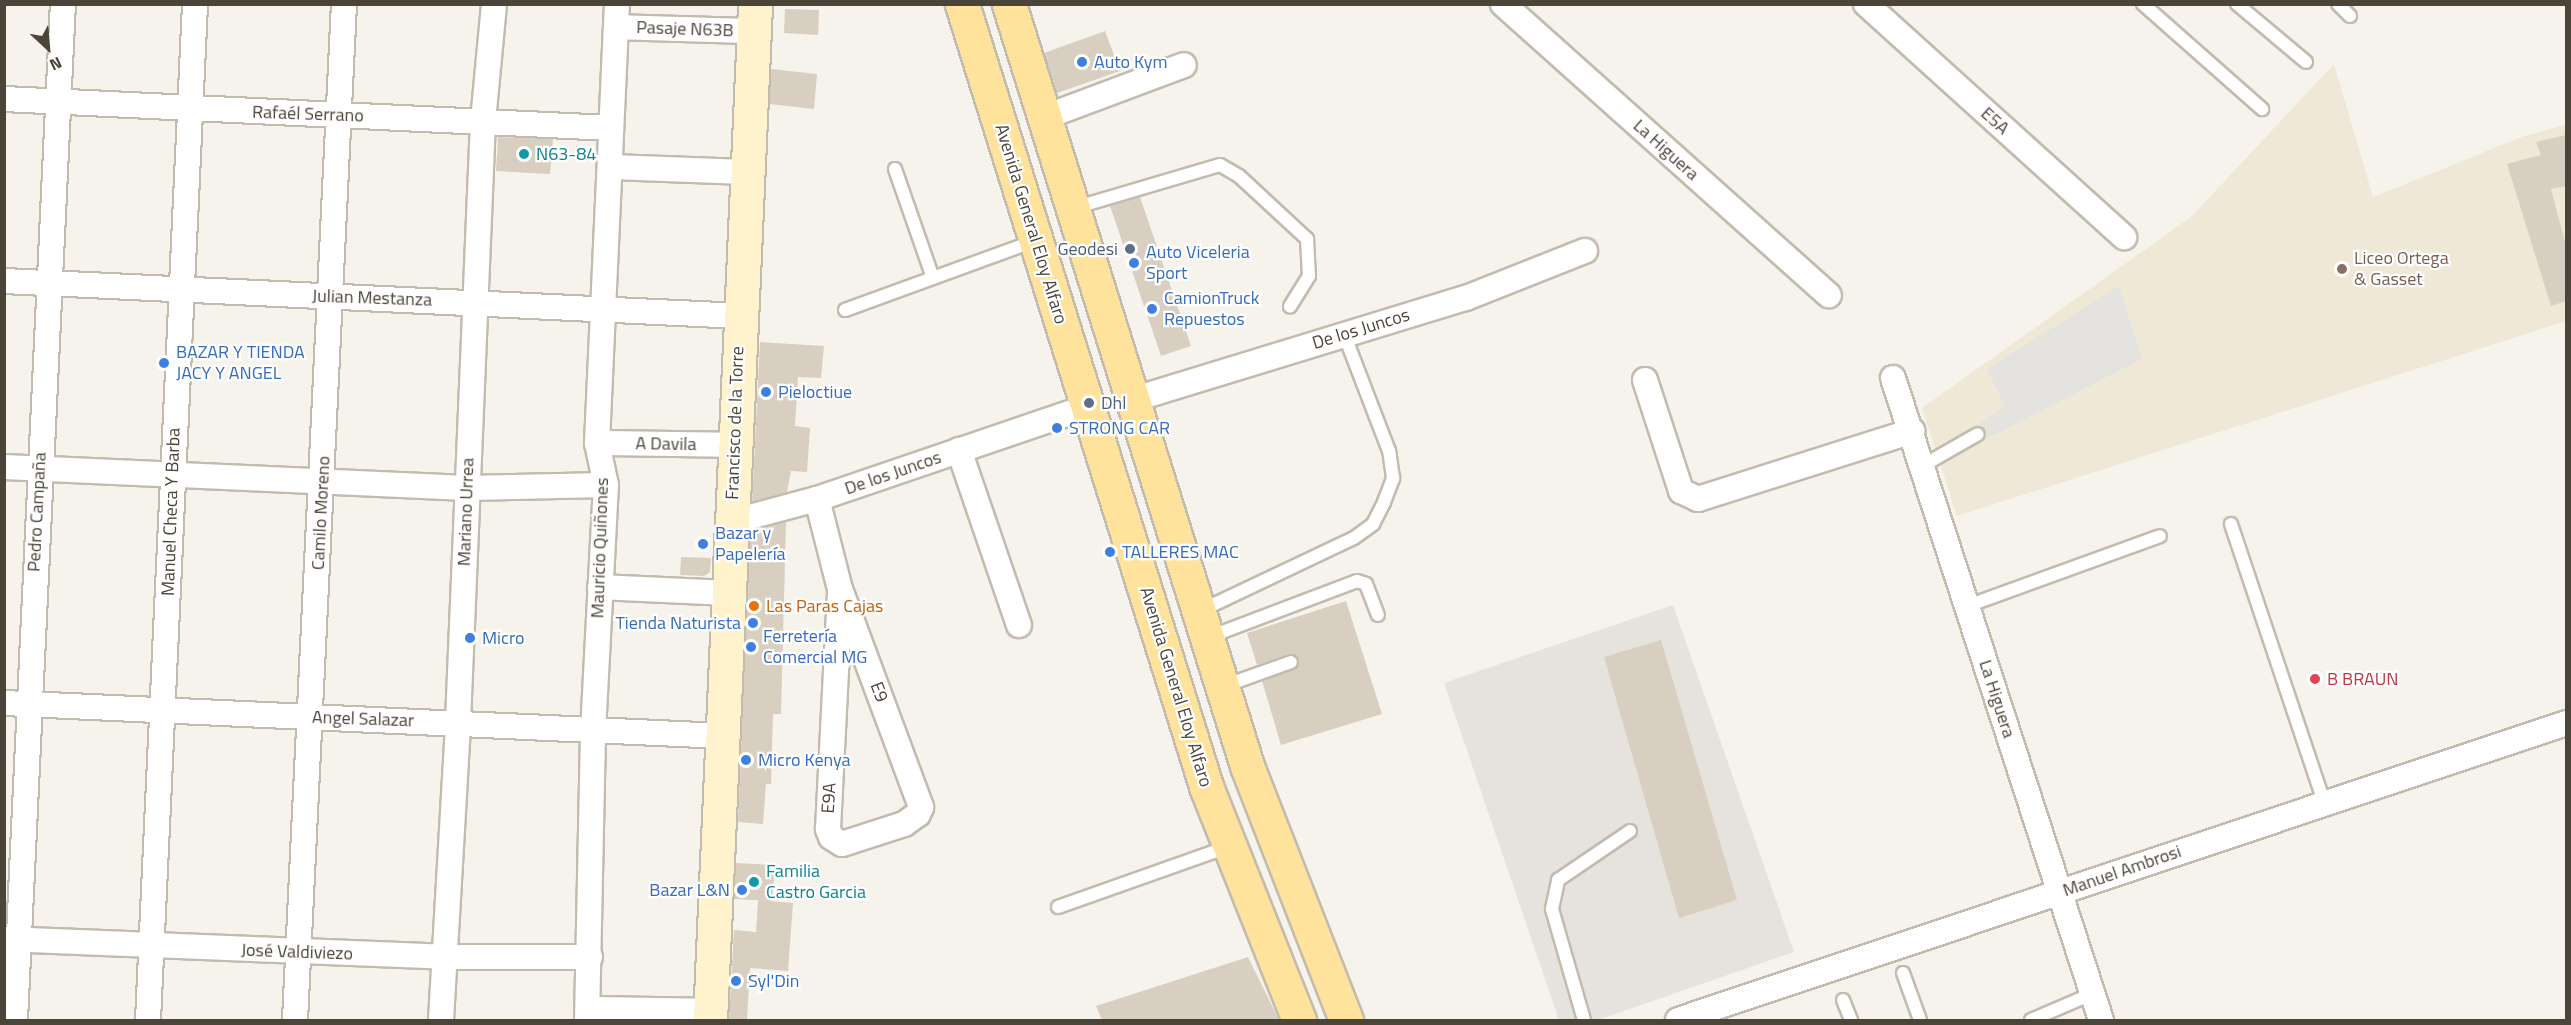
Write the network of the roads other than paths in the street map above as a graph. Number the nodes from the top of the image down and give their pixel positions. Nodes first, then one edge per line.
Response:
1 (63, 4) edge
2 (195, 4) edge
3 (344, 4) edge
4 (494, 4) edge
5 (962, 4) edge
6 (1009, 4) edge
7 (1503, 4) edge
8 (1866, 4) edge
9 (2143, 4) edge
10 (2237, 4) edge
11 (2338, 4) edge
12 (617, 16) edge
13 (2350, 16) dead end
14 (754, 18) edge
15 (2306, 62) dead end
16 (1184, 65) dead end
17 (4, 99) edge
18 (58, 102) junction
19 (189, 109) junction
20 (2262, 109) dead end
21 (340, 115) junction
22 (1045, 117) junction
23 (483, 121) junction
24 (611, 128) junction
25 (610, 167) junction
26 (895, 169) dead end
27 (747, 172) junction
28 (1074, 208) junction
29 (2124, 237) dead end
30 (1036, 241) junction
31 (1585, 251) dead end
32 (933, 278) junction
33 (4, 281) edge
34 (48, 283) junction
35 (181, 290) junction
36 (1829, 296) dead end
37 (331, 297) junction
38 (477, 302) junction
39 (1290, 307) dead end
40 (603, 309) junction
41 (845, 310) dead end
42 (740, 316) junction
43 (1344, 334) junction
44 (1893, 378) dead end
45 (1645, 381) dead end
46 (1135, 399) junction
47 (1088, 407) junction
48 (1912, 431) junction
49 (1978, 434) dead end
50 (597, 443) junction
51 (734, 445) junction
52 (959, 450) junction
53 (1923, 466) junction
54 (4, 467) edge
55 (39, 468) junction
56 (172, 474) junction
57 (322, 483) junction
58 (606, 485) junction
59 (467, 488) junction
60 (818, 499) junction
61 (731, 522) junction
62 (2231, 524) dead end
63 (2160, 536) dead end
64 (600, 587) junction
65 (840, 589) junction
66 (728, 593) junction
67 (1967, 606) junction
68 (1378, 615) dead end
69 (1204, 624) junction
70 (1019, 625) dead end
71 (1291, 662) dead end
72 (1223, 687) junction
73 (4, 703) edge
74 (28, 704) junction
75 (165, 711) junction
76 (310, 717) junction
77 (458, 722) junction
78 (2566, 723) edge
79 (593, 732) junction
80 (722, 736) junction
81 (2324, 802) junction
82 (918, 814) joint
83 (1630, 831) dead end
84 (1229, 846) junction
85 (2059, 893) junction
86 (1058, 907) dead end
87 (11, 939) edge
88 (153, 946) junction
89 (299, 952) junction
90 (445, 957) junction
91 (590, 957) junction
92 (1903, 973) dead end
93 (2092, 994) junction
94 (1843, 1000) dead end
95 (587, 1014) edge
96 (710, 1016) edge
97 (15, 1020) edge
98 (148, 1020) edge
99 (296, 1020) edge
100 (441, 1020) edge
101 (1299, 1020) edge
102 (1346, 1020) edge
103 (1584, 1020) edge
104 (1678, 1020) edge
105 (1851, 1020) edge
106 (1920, 1020) edge
107 (2031, 1020) edge
108 (2101, 1020) edge

1 - 18 street, Pedro Campaña
2 - 19 street, Manuel Checa Y Barba
3 - 21 street, Camilo Moreno
4 - 23 street, Mariano Urrea
5 - 30 main road, Avenida General Eloy Alfaro
6 - 22 main road
7 - 36 street, La Higuera
8 - 29 street, E5A
9 - 20 lane
10 - 15 lane
11 - 13 lane
12 - 14 street, Pasaje N63B
12 - 24 street, Mauricio Quiñones
14 - 27 street, Francisco de la Torre
16 - 22 street
17 - 18 street, Rafaél Serrano
18 - 19 street, Rafaél Serrano
18 - 34 street, Pedro Campaña
19 - 21 street, Rafaél Serrano
19 - 35 street, Manuel Checa Y Barba
21 - 23 street, Rafaél Serrano
21 - 37 street, Camilo Moreno
22 - 28 main road
23 - 24 street, Rafaél Serrano
23 - 38 street, Mariano Urrea
24 - 25 street, Mauricio Quiñones
25 - 27 street
25 - 40 street, Mauricio Quiñones
26 - 32 lane
27 - 42 street, Francisco de la Torre
28 - 39 lane
28 - 46 main road
30 - 32 lane
30 - 47 main road, Avenida General Eloy Alfaro
31 - 43 street, De los Juncos
32 - 41 lane
33 - 34 street, Julian Mestanza
34 - 35 street, Julian Mestanza
34 - 55 street, Pedro Campaña
35 - 37 street, Julian Mestanza
35 - 56 street, Manuel Checa Y Barba
37 - 38 street, Julian Mestanza
37 - 57 street, Camilo Moreno
38 - 40 street, Julian Mestanza
38 - 59 street, Mariano Urrea
40 - 42 street, Julian Mestanza
40 - 50 street, Mauricio Quiñones
42 - 51 street, Francisco de la Torre
43 - 46 street, De los Juncos
43 - 69 lane
44 - 48 street, La Higuera
45 - 48 street
46 - 69 main road
47 - 52 street, De los Juncos
47 - 84 main road, Avenida General Eloy Alfaro
48 - 53 street, La Higuera
49 - 53 lane
50 - 51 street, A Davila
50 - 58 street, Mauricio Quiñones
51 - 61 street, Francisco de la Torre
52 - 60 street, De los Juncos
52 - 70 street
53 - 67 street, La Higuera
54 - 55 street
55 - 56 street
55 - 74 street, Pedro Campaña
56 - 57 street
56 - 75 street, Manuel Checa Y Barba
57 - 59 street
57 - 76 street, Camilo Moreno
58 - 59 street
58 - 64 street, Mauricio Quiñones
59 - 77 street, Mariano Urrea
60 - 61 street, De los Juncos
60 - 65 street, E9
61 - 66 street, Francisco de la Torre
62 - 81 lane
63 - 67 lane
64 - 66 street
64 - 79 street, Mauricio Quiñones
65 - 82 street, E9
65 - 82 street, E9A
66 - 80 street, Francisco de la Torre
67 - 85 street, La Higuera
68 - 69 lane
69 - 72 main road
71 - 72 lane
72 - 102 main road
73 - 74 street, Angel Salazar
74 - 75 street, Angel Salazar
74 - 87 street, Pedro Campaña
75 - 76 street, Angel Salazar
75 - 88 street, Manuel Checa Y Barba
76 - 77 street, Angel Salazar
76 - 89 street, Camilo Moreno
77 - 79 street, Angel Salazar
77 - 90 street, Mariano Urrea
78 - 81 street, Manuel Ambrosi
79 - 80 street, Angel Salazar
79 - 91 street, Mauricio Quiñones
80 - 96 street, Francisco de la Torre
81 - 85 street, Manuel Ambrosi
83 - 103 lane
84 - 86 lane
84 - 101 main road, Avenida General Eloy Alfaro
85 - 93 street, La Higuera
85 - 104 street, Manuel Ambrosi
87 - 88 street, José Valdiviezo
87 - 97 street, Pedro Campaña
88 - 89 street, José Valdiviezo
88 - 98 street, Manuel Checa Y Barba
89 - 90 street, José Valdiviezo
89 - 99 street, Camilo Moreno
90 - 91 street, José Valdiviezo
90 - 100 street, Mariano Urrea
91 - 95 street, Mauricio Quiñones
92 - 106 lane
93 - 107 lane
93 - 108 street, La Higuera
94 - 105 lane
95 - 96 street

